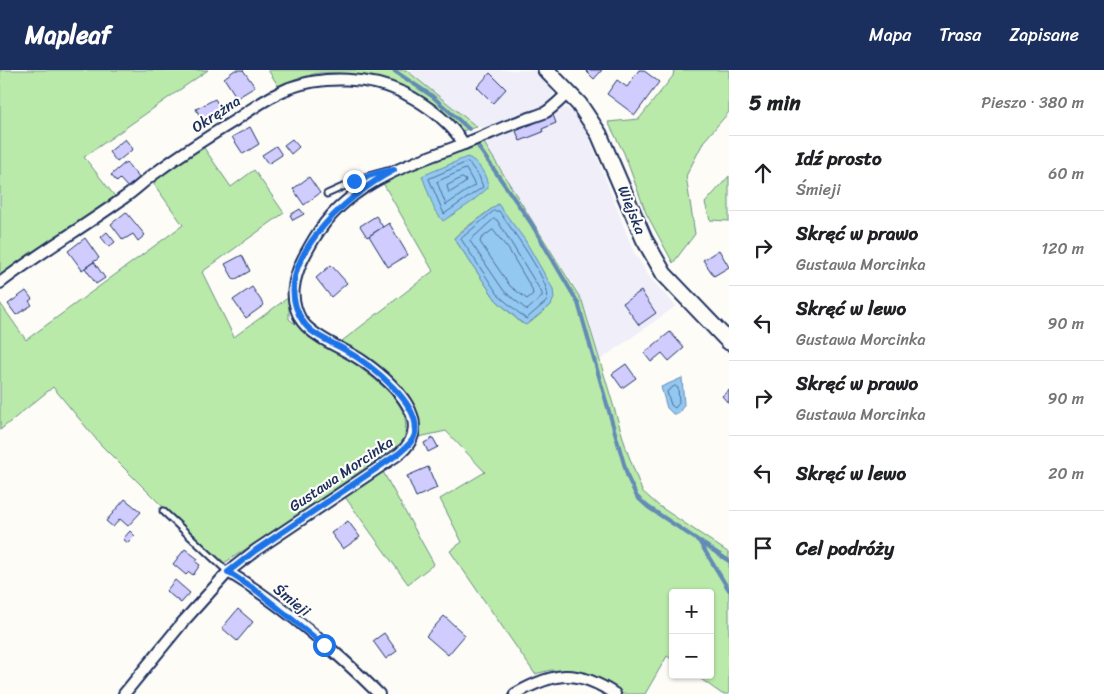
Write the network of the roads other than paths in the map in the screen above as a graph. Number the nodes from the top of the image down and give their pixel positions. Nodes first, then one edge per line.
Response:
1 (546, 70) edge
2 (569, 92) junction
3 (464, 144) junction
4 (394, 170) junction
5 (327, 194) dead end
6 (0, 283) edge
7 (729, 342) edge
8 (163, 511) dead end
9 (228, 572) junction
10 (124, 694) edge
11 (379, 694) edge
12 (515, 694) edge
13 (615, 694) edge

1 - 2 street, Wiejska
2 - 3 street, Gustawa Morcinka
2 - 7 street, Wiejska
3 - 4 street, Gustawa Morcinka
3 - 6 street, Okrężna
4 - 5 lane
4 - 9 street, Gustawa Morcinka
8 - 9 lane
9 - 10 street, Gustawa Morcinka
9 - 11 street, Śmieji
12 - 13 street

